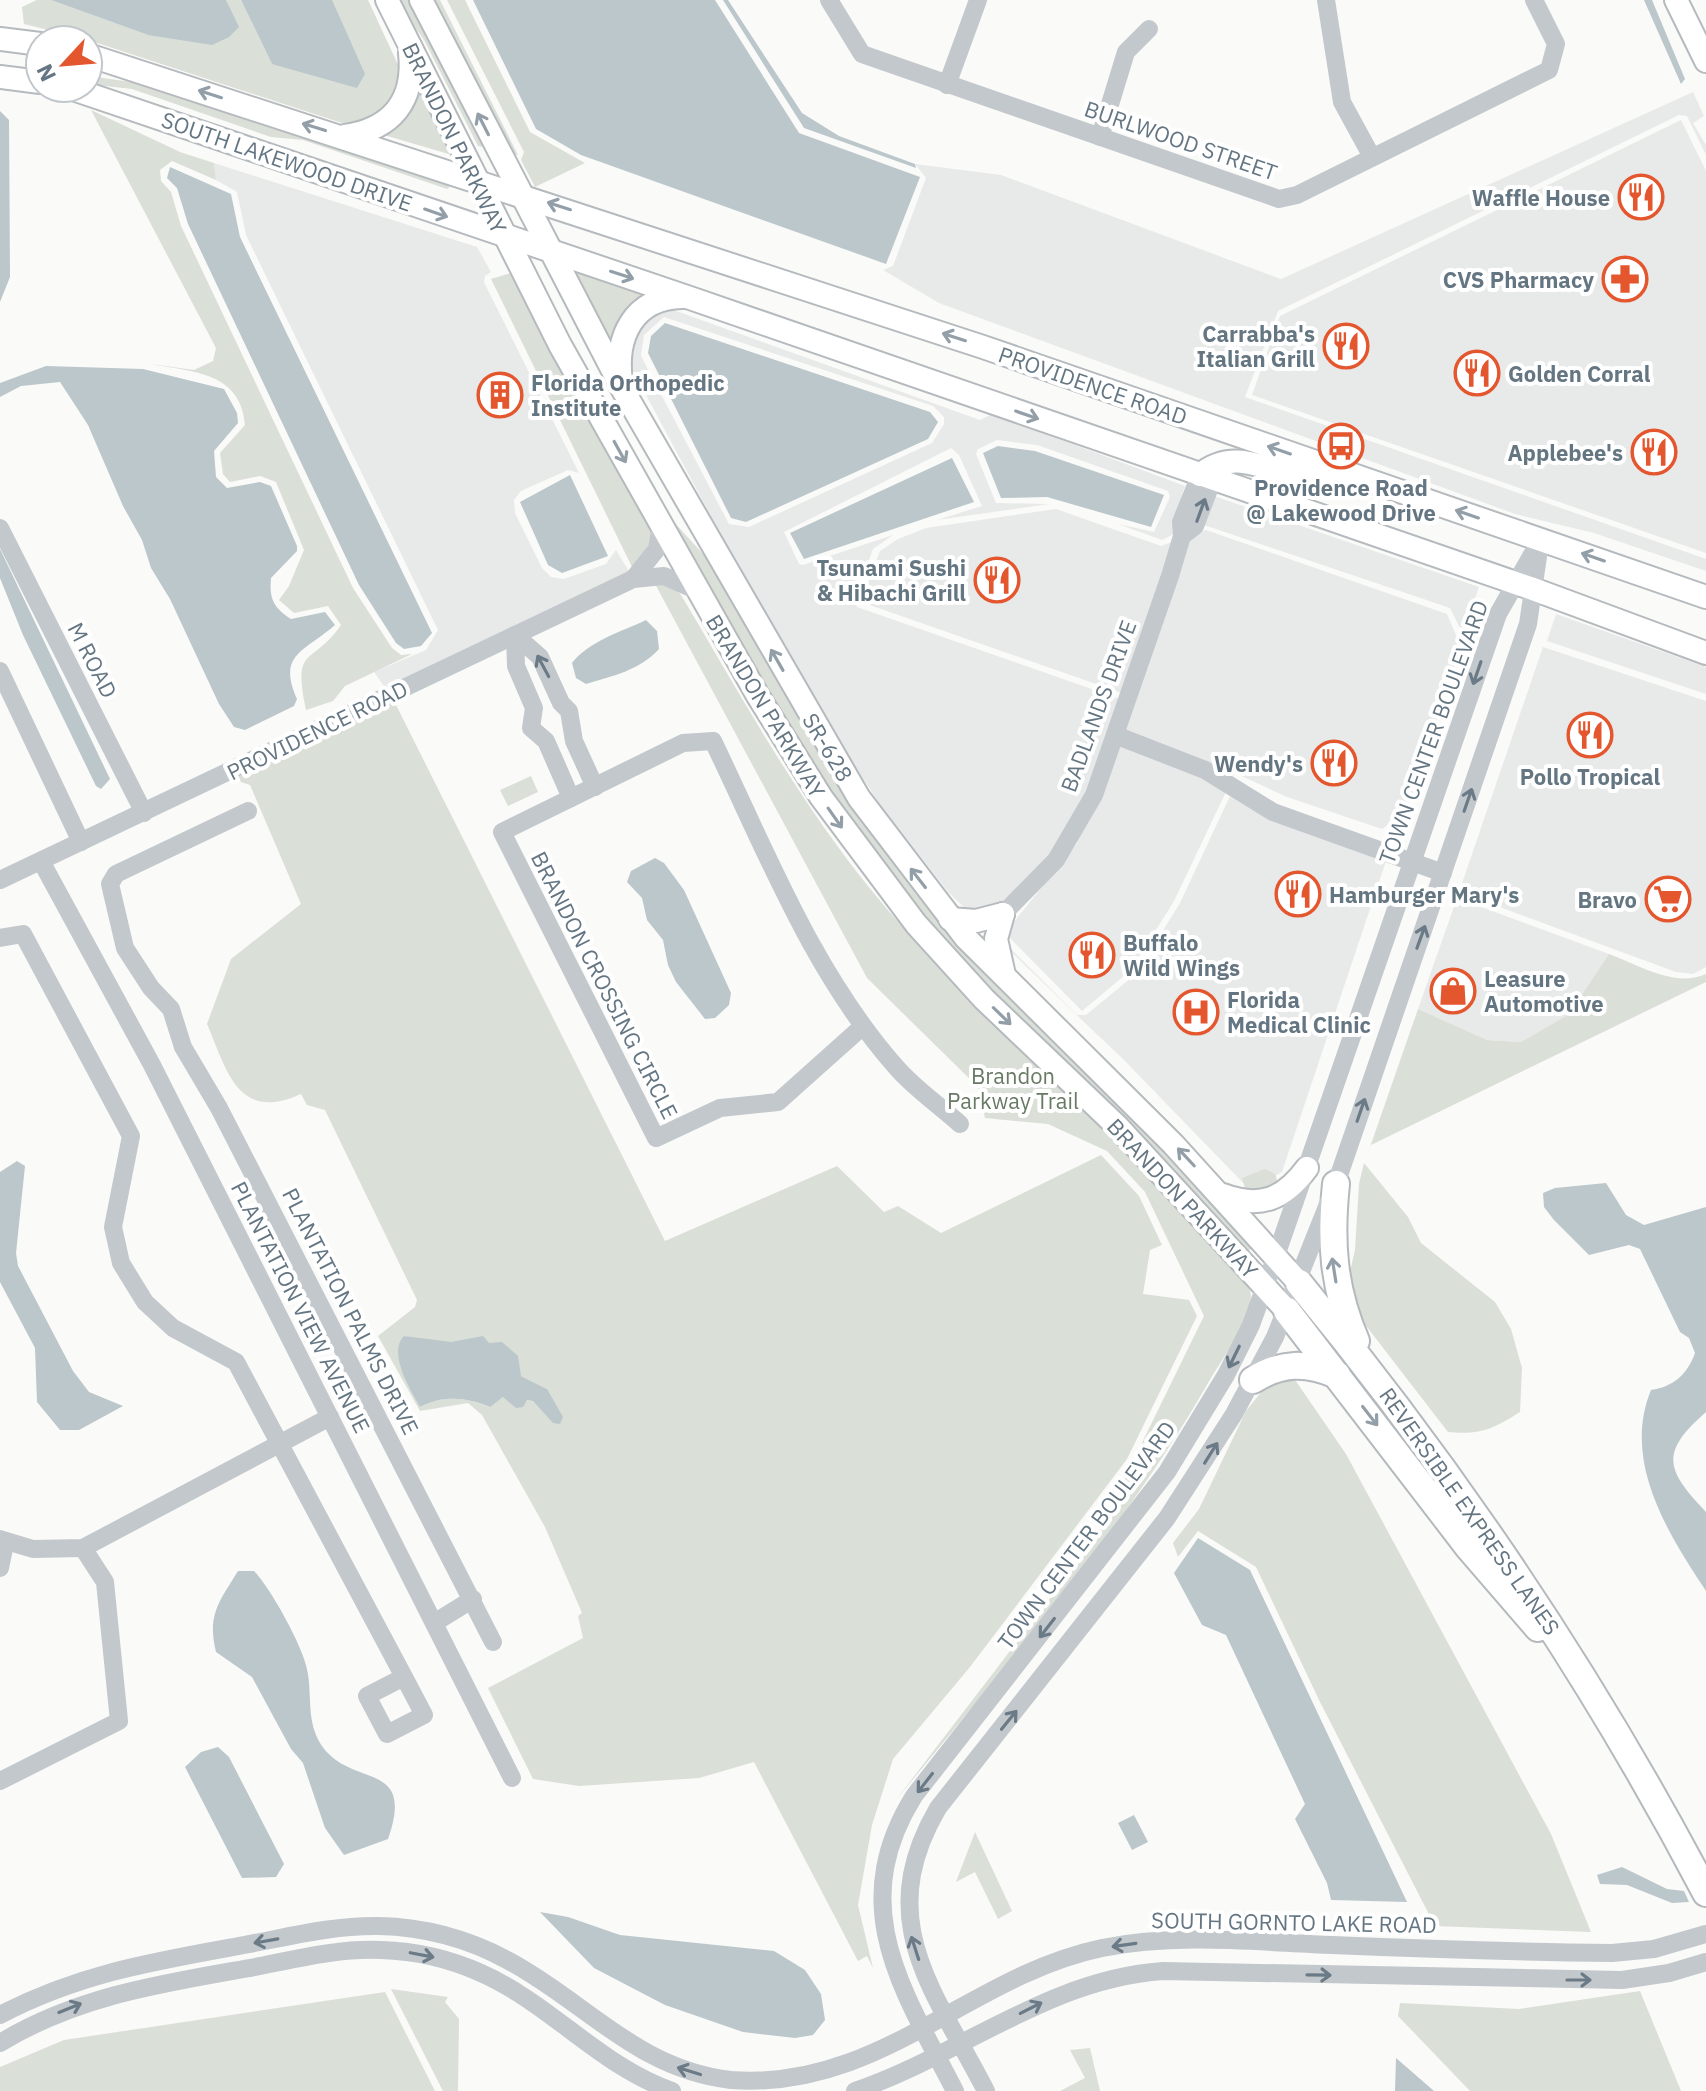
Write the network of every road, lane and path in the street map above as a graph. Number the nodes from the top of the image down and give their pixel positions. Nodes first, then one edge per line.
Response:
1 (387, 0) edge
2 (421, 0) edge
3 (829, 0) edge
4 (978, 0) edge
5 (1326, 0) edge
6 (1534, 0) edge
7 (1676, 0) edge
8 (1149, 29) dead end
9 (0, 39) edge
10 (24, 42) edge
11 (408, 44) junction
12 (104, 60) edge
13 (1706, 61) edge
14 (0, 77) edge
15 (24, 80) edge
16 (947, 85) junction
17 (104, 100) edge
18 (344, 136) junction
19 (1100, 137) junction
20 (1372, 157) junction
21 (477, 181) junction
22 (519, 193) junction
23 (503, 235) junction
24 (548, 251) junction
25 (690, 298) junction
26 (623, 390) junction
27 (1352, 476) junction
28 (1206, 477) junction
29 (682, 493) joint
30 (661, 526) junction
31 (0, 528) edge
32 (1541, 539) junction
33 (633, 579) junction
34 (1524, 586) junction
35 (698, 591) junction
36 (1706, 597) edge
37 (515, 635) junction
38 (1706, 653) edge
39 (0, 671) edge
40 (561, 703) junction
41 (534, 708) junction
42 (570, 727) junction
43 (1115, 735) junction
44 (546, 741) junction
45 (595, 787) junction
46 (571, 798) junction
47 (248, 811) dead end
48 (144, 813) junction
49 (81, 842) junction
50 (41, 861) junction
51 (1412, 861) junction
52 (1443, 873) junction
53 (0, 880) edge
54 (1003, 914) junction
55 (950, 919) junction
56 (0, 938) edge
57 (1005, 980) junction
58 (863, 1026) junction
59 (183, 1047) junction
60 (152, 1065) junction
61 (960, 1124) dead end
62 (1307, 1168) junction
63 (1336, 1184) junction
64 (1221, 1195) junction
65 (1276, 1256) junction
66 (1299, 1283) junction
67 (1265, 1286) junction
68 (1287, 1311) junction
69 (1370, 1369) junction
70 (1337, 1375) junction
71 (1253, 1380) junction
72 (330, 1417) junction
73 (281, 1444) junction
74 (3, 1541) edge
75 (83, 1548) junction
76 (0, 1568) edge
77 (473, 1599) junction
78 (434, 1623) junction
79 (493, 1642) dead end
80 (404, 1677) dead end
81 (1627, 1749) junction
82 (512, 1778) dead end
83 (0, 1781) edge
84 (1706, 1893) edge
85 (1706, 1934) edge
86 (1706, 1962) edge
87 (0, 2015) edge
88 (948, 2018) junction
89 (924, 2031) junction
90 (0, 2043) edge
91 (961, 2043) junction
92 (937, 2055) junction
93 (672, 2091) edge
94 (855, 2091) edge
95 (955, 2091) edge
96 (986, 2091) edge

1 - 11 main road, BRANDON PARKWAY
22 -> 2 main road, BRANDON PARKWAY
3 - 16 street, BURLWOOD STREET
4 - 16 street
5 - 20 street
6 - 20 street, BURLWOOD STREET
7 - 13 main road
8 - 19 street
9 - 10 main road
11 - 18 main road
11 - 21 main road, BRANDON PARKWAY
18 -> 12 main road, SOUTH LAKEWOOD DRIVE
14 - 15 main road
16 - 19 street, BURLWOOD STREET
17 -> 23 main road, SOUTH LAKEWOOD DRIVE
18 - 21 main road, SOUTH LAKEWOOD DRIVE
19 - 20 street, BURLWOOD STREET
21 - 22 main road, PROVIDENCE ROAD
21 - 23 main road, BRANDON PARKWAY
22 - 24 main road, BRANDON PARKWAY
27 -> 22 main road, PROVIDENCE ROAD
23 - 24 main road
23 -> 30 main road, BRANDON PARKWAY
24 -> 25 main road
24 - 26 main road, BRANDON PARKWAY
25 - 26 main road
25 -> 28 main road
26 - 29 main road, BRANDON PARKWAY
27 - 28 main road
32 -> 27 main road, PROVIDENCE ROAD
28 - 34 main road
28 - 43 street, BADLANDS DRIVE
55 -> 29 main road, SR-628
30 - 33 street, PROVIDENCE ROAD
30 - 35 main road, BRANDON PARKWAY
31 - 48 street, M ROAD
32 - 34 street, TOWN CENTER BOULEVARD
36 -> 32 main road, PROVIDENCE ROAD
33 - 35 street, PROVIDENCE ROAD
33 - 37 street, PROVIDENCE ROAD
34 - 38 main road
34 -> 51 street, TOWN CENTER BOULEVARD
52 -> 34 street, TOWN CENTER BOULEVARD
35 -> 67 main road, BRANDON PARKWAY
40 -> 37 street
37 - 41 street
37 - 48 street, PROVIDENCE ROAD
39 - 49 street
40 - 41 street
40 - 42 street
41 - 44 street
42 - 44 street
42 - 45 street
43 - 51 street
43 - 54 street, BADLANDS DRIVE
44 - 46 street
45 - 46 street, BRANDON CROSSING CIRCLE
45 - 58 street, BRANDON CROSSING CIRCLE
46 - 58 street, BRANDON CROSSING CIRCLE
47 - 59 street, PLANTATION PALMS DRIVE
48 - 49 street, PROVIDENCE ROAD
49 - 50 street, PROVIDENCE ROAD
50 - 53 street, PROVIDENCE ROAD
50 - 60 street, PLANTATION VIEW AVENUE
51 - 52 street
51 - 62 street, TOWN CENTER BOULEVARD
63 -> 52 street, TOWN CENTER BOULEVARD
54 - 55 main road
54 - 57 main road
55 - 57 main road, SR-628
56 - 73 street
64 -> 57 main road, BRANDON PARKWAY
58 - 61 street, BRANDON CROSSING CIRCLE
59 - 60 street
59 - 77 street, PLANTATION PALMS DRIVE
60 - 72 street, PLANTATION VIEW AVENUE
62 - 64 main road
62 - 65 street, TOWN CENTER BOULEVARD
63 - 66 street, TOWN CENTER BOULEVARD
69 -> 63 highway
64 - 65 main road, BRANDON PARKWAY
65 - 66 main road, BRANDON PARKWAY
65 - 67 street, TOWN CENTER BOULEVARD
66 - 68 street, TOWN CENTER BOULEVARD
66 - 69 highway, REVERSIBLE EXPRESS LANES
67 - 68 main road, BRANDON PARKWAY
67 -> 89 street, TOWN CENTER BOULEVARD
68 - 70 highway, REVERSIBLE EXPRESS LANES
68 - 71 street, TOWN CENTER BOULEVARD
69 - 81 highway, REVERSIBLE EXPRESS LANES
70 - 71 highway
70 -> 81 highway, REVERSIBLE EXPRESS LANES
88 -> 71 street, TOWN CENTER BOULEVARD
72 - 73 street
72 - 78 street, PLANTATION VIEW AVENUE
73 - 75 street
73 - 80 street
74 - 75 street
74 - 76 street
75 - 83 street
77 - 78 street
77 - 79 street, PLANTATION PALMS DRIVE
78 - 82 street, PLANTATION VIEW AVENUE
81 - 84 highway, REVERSIBLE EXPRESS LANES
85 -> 88 street, SOUTH GORNTO LAKE ROAD
91 -> 86 street
89 -> 87 street, SOUTH GORNTO LAKE ROAD
88 - 89 street, SOUTH GORNTO LAKE ROAD
88 - 91 street, TOWN CENTER BOULEVARD
89 - 92 street, TOWN CENTER BOULEVARD
90 -> 93 street
91 - 92 street
91 - 96 street, TOWN CENTER BOULEVARD
92 - 94 street
92 - 95 street, TOWN CENTER BOULEVARD

